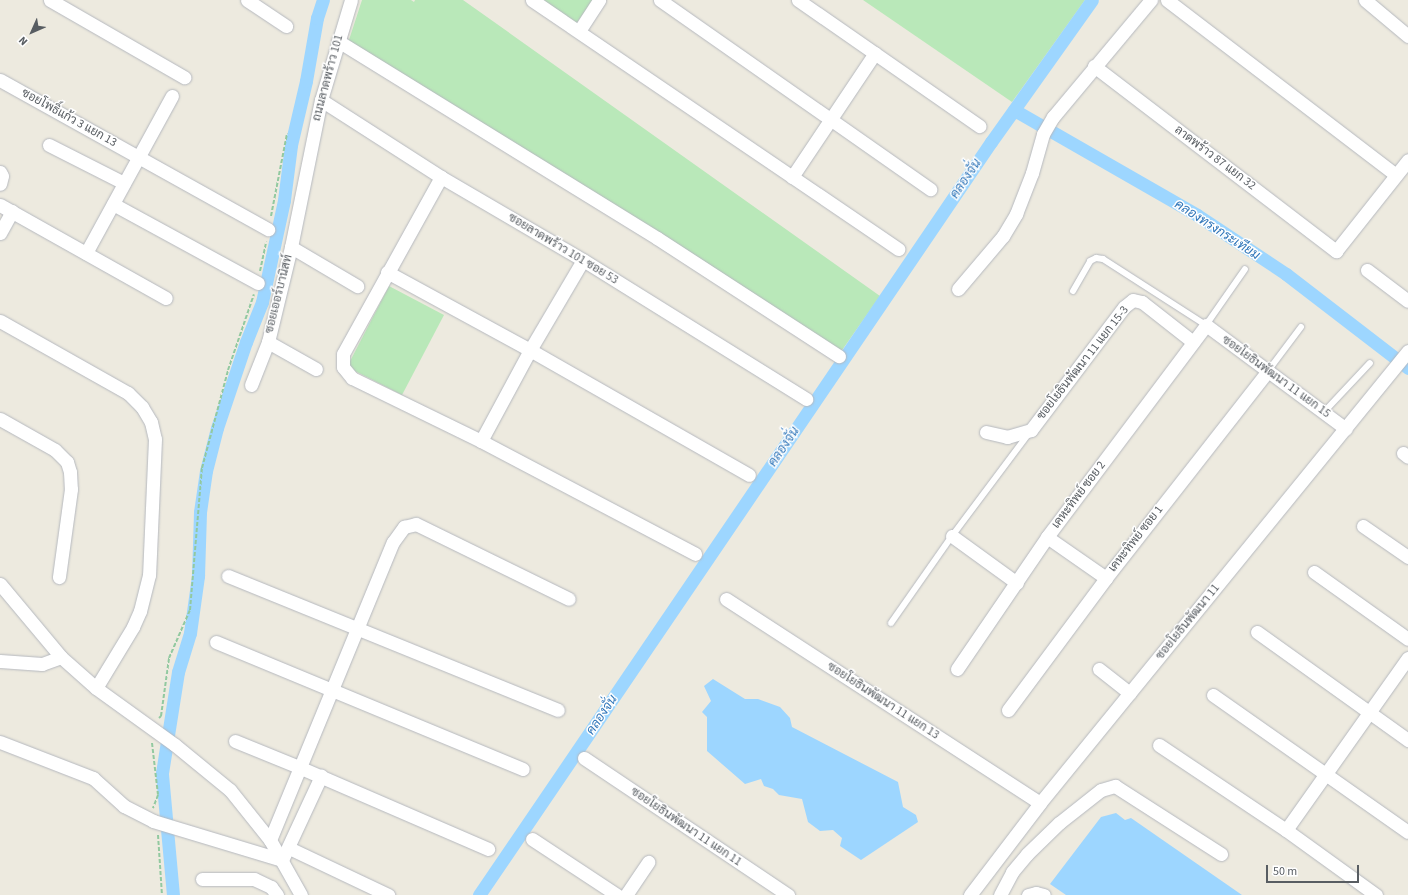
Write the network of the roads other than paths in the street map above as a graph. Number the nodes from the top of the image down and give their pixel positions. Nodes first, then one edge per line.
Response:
1 (50, 0) edge
2 (247, 0) edge
3 (351, 0) edge
4 (532, 0) edge
5 (599, 0) edge
6 (660, 0) edge
7 (798, 0) edge
8 (1150, 0) edge
9 (1166, 0) edge
10 (1365, 0) edge
11 (286, 26) dead end
12 (579, 31) junction
13 (1408, 36) edge
14 (338, 41) junction
15 (875, 53) junction
16 (1094, 66) junction
17 (184, 77) dead end
18 (0, 80) edge
19 (172, 96) dead end
20 (320, 100) junction
21 (831, 119) junction
22 (979, 126) dead end
23 (49, 145) dead end
24 (138, 156) junction
25 (309, 158) joint
26 (1408, 160) edge
27 (0, 172) edge
28 (1396, 175) junction
29 (441, 177) junction
30 (792, 177) junction
31 (124, 183) junction
32 (0, 184) edge
33 (930, 189) dead end
34 (113, 204) junction
35 (0, 205) edge
36 (12, 211) junction
37 (268, 229) road end
38 (0, 233) edge
39 (291, 247) junction
40 (898, 250) dead end
41 (86, 253) junction
42 (583, 260) junction
43 (1245, 269) dead end
44 (1367, 270) dead end
45 (388, 272) junction
46 (258, 283) road end
47 (357, 286) dead end
48 (958, 289) dead end
49 (1073, 291) dead end
50 (166, 298) dead end
51 (1408, 301) edge
52 (0, 321) edge
53 (1206, 325) junction
54 (1301, 327) dead end
55 (268, 342) junction
56 (1194, 342) junction
57 (530, 350) junction
58 (1406, 353) edge
59 (839, 356) dead end
60 (1370, 363) dead end
61 (316, 369) dead end
62 (1268, 370) junction
63 (252, 385) dead end
64 (806, 399) dead end
65 (1324, 412) junction
66 (0, 419) edge
67 (1346, 429) junction
68 (1031, 430) junction
69 (986, 432) dead end
70 (480, 441) junction
71 (749, 474) dead end
72 (1363, 526) dead end
73 (952, 536) junction
74 (1047, 537) junction
75 (695, 554) dead end
76 (1408, 557) edge
77 (1314, 572) dead end
78 (228, 576) dead end
79 (59, 577) dead end
80 (1106, 578) junction
81 (1017, 583) junction
82 (0, 584) edge
83 (568, 599) dead end
84 (726, 599) dead end
85 (891, 623) dead end
86 (358, 628) junction
87 (1257, 632) dead end
88 (1408, 640) edge
89 (216, 642) dead end
90 (61, 657) junction
91 (1408, 658) edge
92 (0, 661) edge
93 (957, 669) dead end
94 (1099, 669) dead end
95 (96, 688) junction
96 (334, 690) junction
97 (1130, 693) junction
98 (1213, 695) dead end
99 (558, 710) dead end
100 (1008, 710) dead end
101 (1369, 712) junction
102 (1408, 740) edge
103 (235, 741) dead end
104 (0, 742) edge
105 (1159, 745) dead end
106 (584, 758) dead end
107 (301, 768) junction
108 (524, 769) dead end
109 (1325, 774) junction
110 (321, 776) junction
111 (1040, 803) junction
112 (1286, 830) junction
113 (1408, 832) edge
114 (270, 840) junction
115 (532, 840) dead end
116 (289, 848) junction
117 (488, 849) dead end
118 (1221, 854) dead end
119 (282, 860) junction
120 (648, 862) dead end
121 (202, 880) dead end
122 (277, 895) edge
123 (301, 895) edge
124 (388, 895) edge
125 (617, 895) edge
126 (626, 895) edge
127 (788, 895) edge
128 (970, 895) edge
129 (1000, 895) edge
130 (1028, 895) edge
131 (1044, 895) edge
132 (1376, 895) edge

1 - 17 street
2 - 11 street
3 - 14 street, ถนนลาดพร้าว 101
4 - 12 street
5 - 12 street
6 - 21 street
7 - 15 street
8 - 16 street
9 - 28 street
10 - 13 street
12 - 30 street
14 - 20 street, ถนนลาดพร้าว 101
14 - 59 street
15 - 21 street
15 - 22 street
16 - 28 street, ลาดพร้าว 87 แยก 32
16 - 48 street
18 - 24 street, ซอยโพธิ์แก้ว 3 แยก 13
19 - 24 street
20 - 25 street, ถนนลาดพร้าว 101
20 - 29 street, ซอยลาดพร้าว 101 ซอย 53
21 - 30 street
21 - 33 street
23 - 31 street
24 - 31 street
24 - 37 street, ซอยโพธิ์แก้ว 3 แยก 13
25 - 39 street, ซอยเออร์บานิสท์
26 - 28 street
27 - 32 street
29 - 42 street, ซอยลาดพร้าว 101 ซอย 53
29 - 45 street
30 - 40 street
31 - 34 street
34 - 41 street
34 - 46 street
35 - 36 street
36 - 38 street
36 - 41 street
39 - 47 street, ซอยเออร์บานิสท์
39 - 55 street, ซอยเออร์บานิสท์
41 - 50 street
42 - 57 street
42 - 64 street, ซอยลาดพร้าว 101 ซอย 53
43 - 53 lane
44 - 51 street
45 - 57 street
45 - 70 street
49 - 53 lane
52 - 95 street
53 - 56 street, เคหะทิพย์ ซอย 2
53 - 62 street, ซอยโยธินพัฒนา 11 แยก 15
54 - 62 lane
55 - 61 street, ซอยเออร์บานิสท์
55 - 63 street, ซอยเออร์บานิสท์
56 - 68 street, ซอยโยธินพัฒนา 11 แยก 15-3
56 - 74 street, เคหะทิพย์ ซอย 2
57 - 70 street
57 - 71 street
58 - 67 street, ซอยโยธินพัฒนา 11
60 - 65 lane
62 - 65 street, ซอยโยธินพัฒนา 11 แยก 15
62 - 80 street, เคหะทิพย์ ซอย 1
65 - 67 street, ซอยโยธินพัฒนา 11 แยก 15
66 - 79 street
67 - 97 street, ซอยโยธินพัฒนา 11
68 - 69 street, ซอยโยธินพัฒนา 11 แยก 15-3
68 - 73 lane
70 - 75 street
72 - 76 street
73 - 81 street
73 - 85 lane
74 - 80 street
74 - 81 street, เคหะทิพย์ ซอย 2
77 - 88 street
78 - 86 street
80 - 100 street, เคหะทิพย์ ซอย 1
81 - 93 street, เคหะทิพย์ ซอย 2
82 - 90 street
83 - 86 street
84 - 111 street, ซอยโยธินพัฒนา 11 แยก 13
86 - 96 street
86 - 99 street
87 - 101 street
89 - 96 street
90 - 92 street
90 - 95 street
91 - 101 street
94 - 97 street
95 - 114 street
96 - 107 street
96 - 108 street
97 - 111 street, ซอยโยธินพัฒนา 11
98 - 109 street
101 - 102 street
101 - 109 street
103 - 107 street
104 - 119 street
105 - 112 street
106 - 127 street, ซอยโยธินพัฒนา 11 แยก 11
107 - 110 street
107 - 114 street
109 - 112 street
109 - 113 street
110 - 116 street
110 - 117 street
111 - 128 street, ซอยโยธินพัฒนา 11
112 - 132 street
114 - 119 street
115 - 125 street
116 - 119 street
116 - 124 street
118 - 129 street
119 - 123 street
120 - 126 street
121 - 122 street
130 - 131 street

